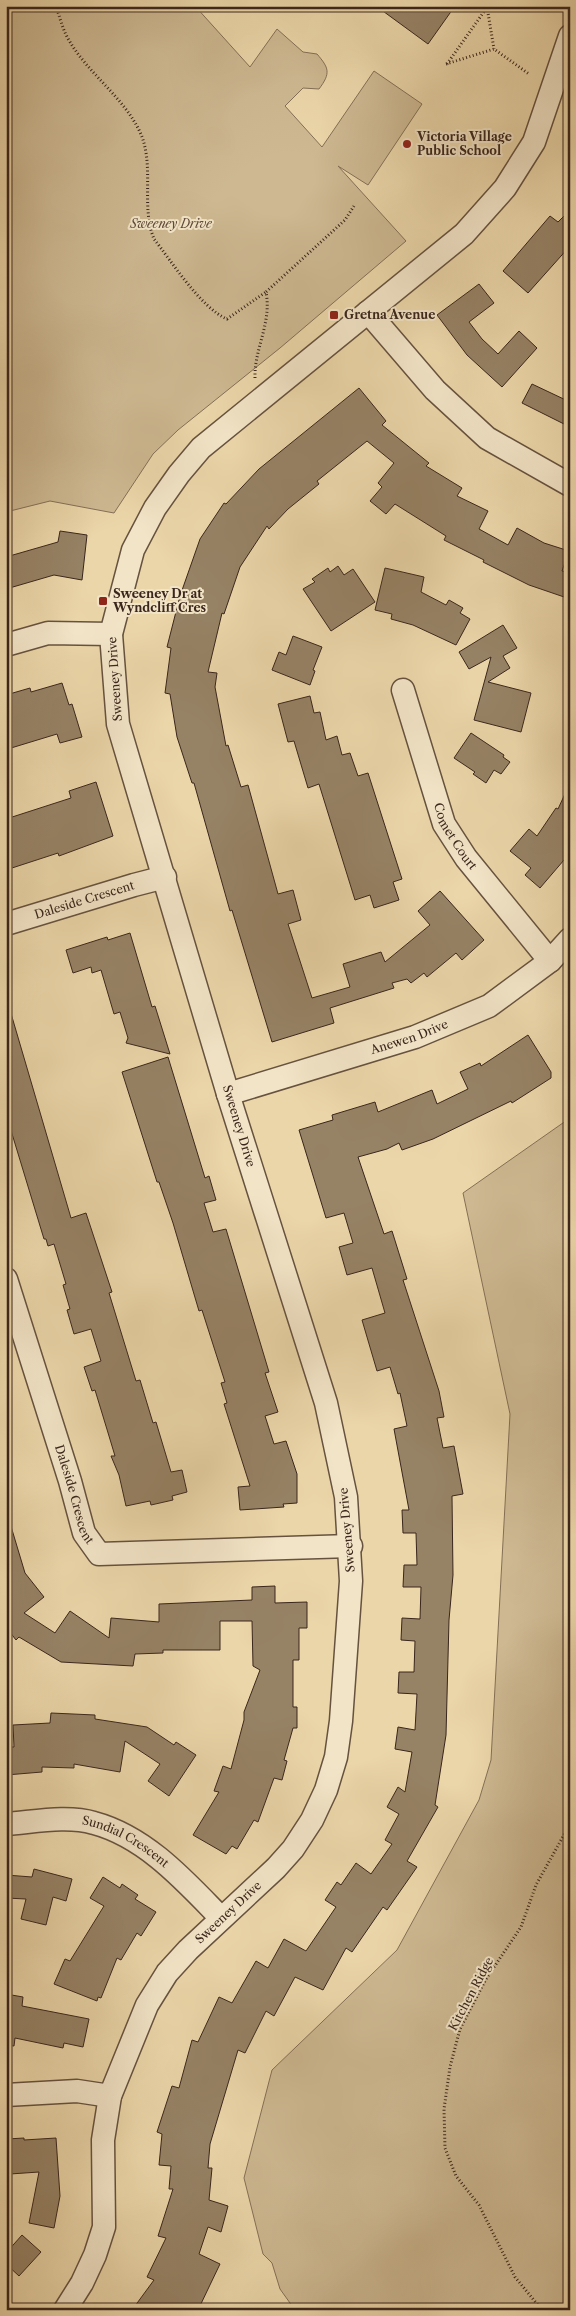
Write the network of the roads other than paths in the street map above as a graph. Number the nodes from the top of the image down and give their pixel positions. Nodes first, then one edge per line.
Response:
1 (570, 36) edge
2 (368, 312) junction
3 (570, 485) edge
4 (111, 634) junction
5 (6, 645) edge
6 (403, 690) dead end
7 (165, 877) junction
8 (6, 924) edge
9 (570, 939) edge
10 (550, 961) junction
11 (228, 1094) junction
12 (6, 1279) edge
13 (351, 1546) junction
14 (6, 1824) edge
15 (221, 1918) junction
16 (6, 2095) edge
17 (110, 2096) junction
18 (65, 2310) edge

1 - 2 street, Sweeney Drive
2 - 3 street
2 - 4 street, Sweeney Drive
4 - 5 street
4 - 7 street, Sweeney Drive
6 - 10 street, Comet Court
7 - 8 street, Daleside Crescent
7 - 11 street, Sweeney Drive
9 - 10 street, Anewen Drive
10 - 11 street, Anewen Drive
11 - 13 street, Sweeney Drive
12 - 13 street, Daleside Crescent
13 - 15 street, Sweeney Drive
14 - 15 street, Sundial Crescent
15 - 17 street, Sweeney Drive
16 - 17 street
17 - 18 street, Sweeney Drive

